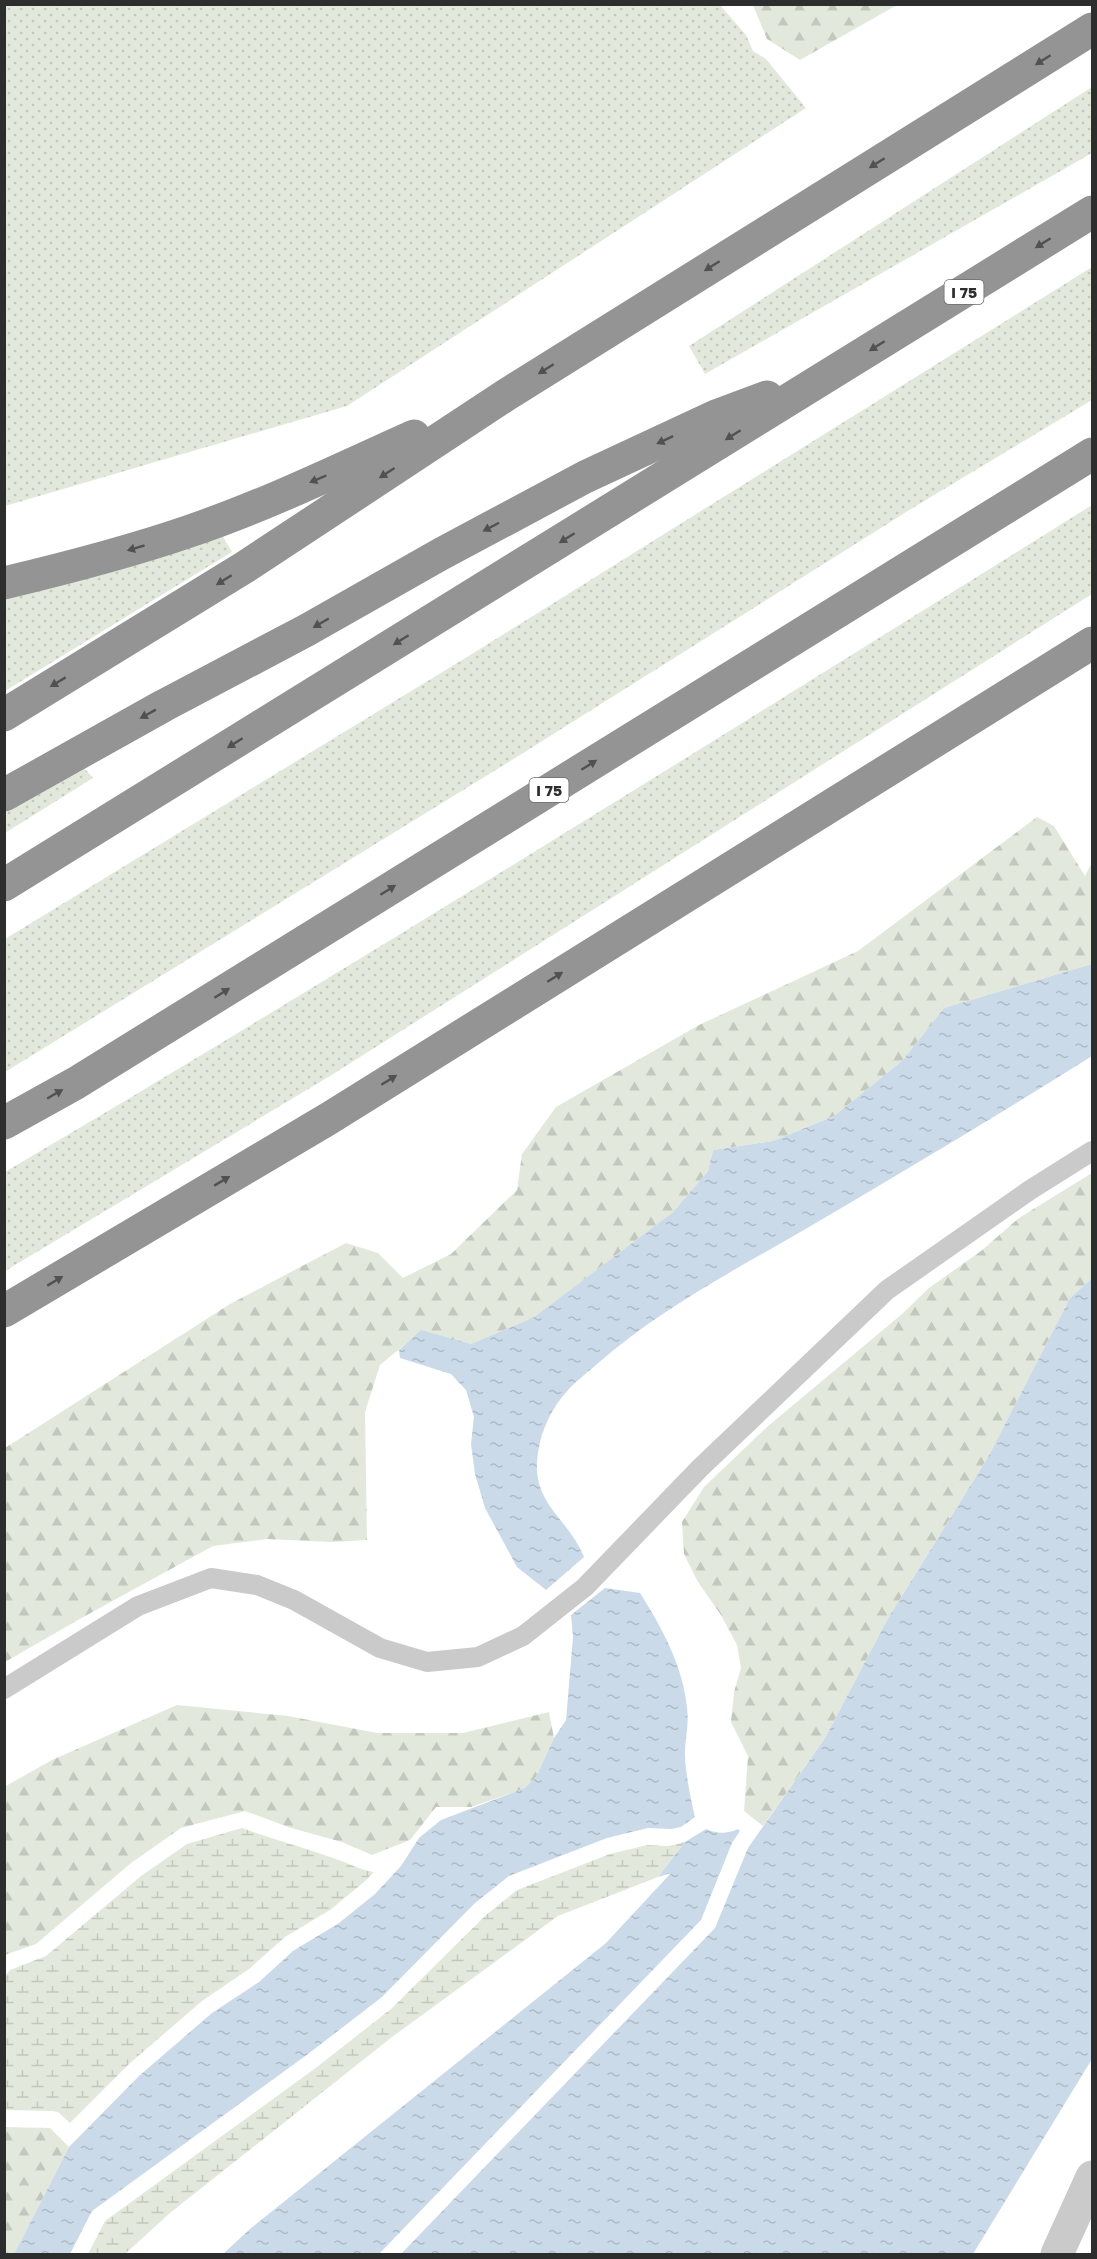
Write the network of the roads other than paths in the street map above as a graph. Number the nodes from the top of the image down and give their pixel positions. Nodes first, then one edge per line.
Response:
1 (1092, 29) edge
2 (1092, 212) edge
3 (836, 371) junction
4 (506, 395) junction
5 (1092, 454) edge
6 (4, 583) edge
7 (1092, 643) edge
8 (4, 715) edge
9 (4, 795) edge
10 (4, 885) edge
11 (4, 1123) edge
12 (1092, 1151) edge
13 (4, 1311) edge
14 (4, 1689) edge
15 (1092, 2177) edge
16 (1057, 2254) edge

1 -> 4 highway
2 -> 3 highway, I 75
3 -> 9 highway
3 -> 10 highway, I 75
4 -> 6 highway
4 -> 8 highway
11 -> 5 highway, I 75
13 -> 7 highway
12 - 14 lane
15 - 16 street

